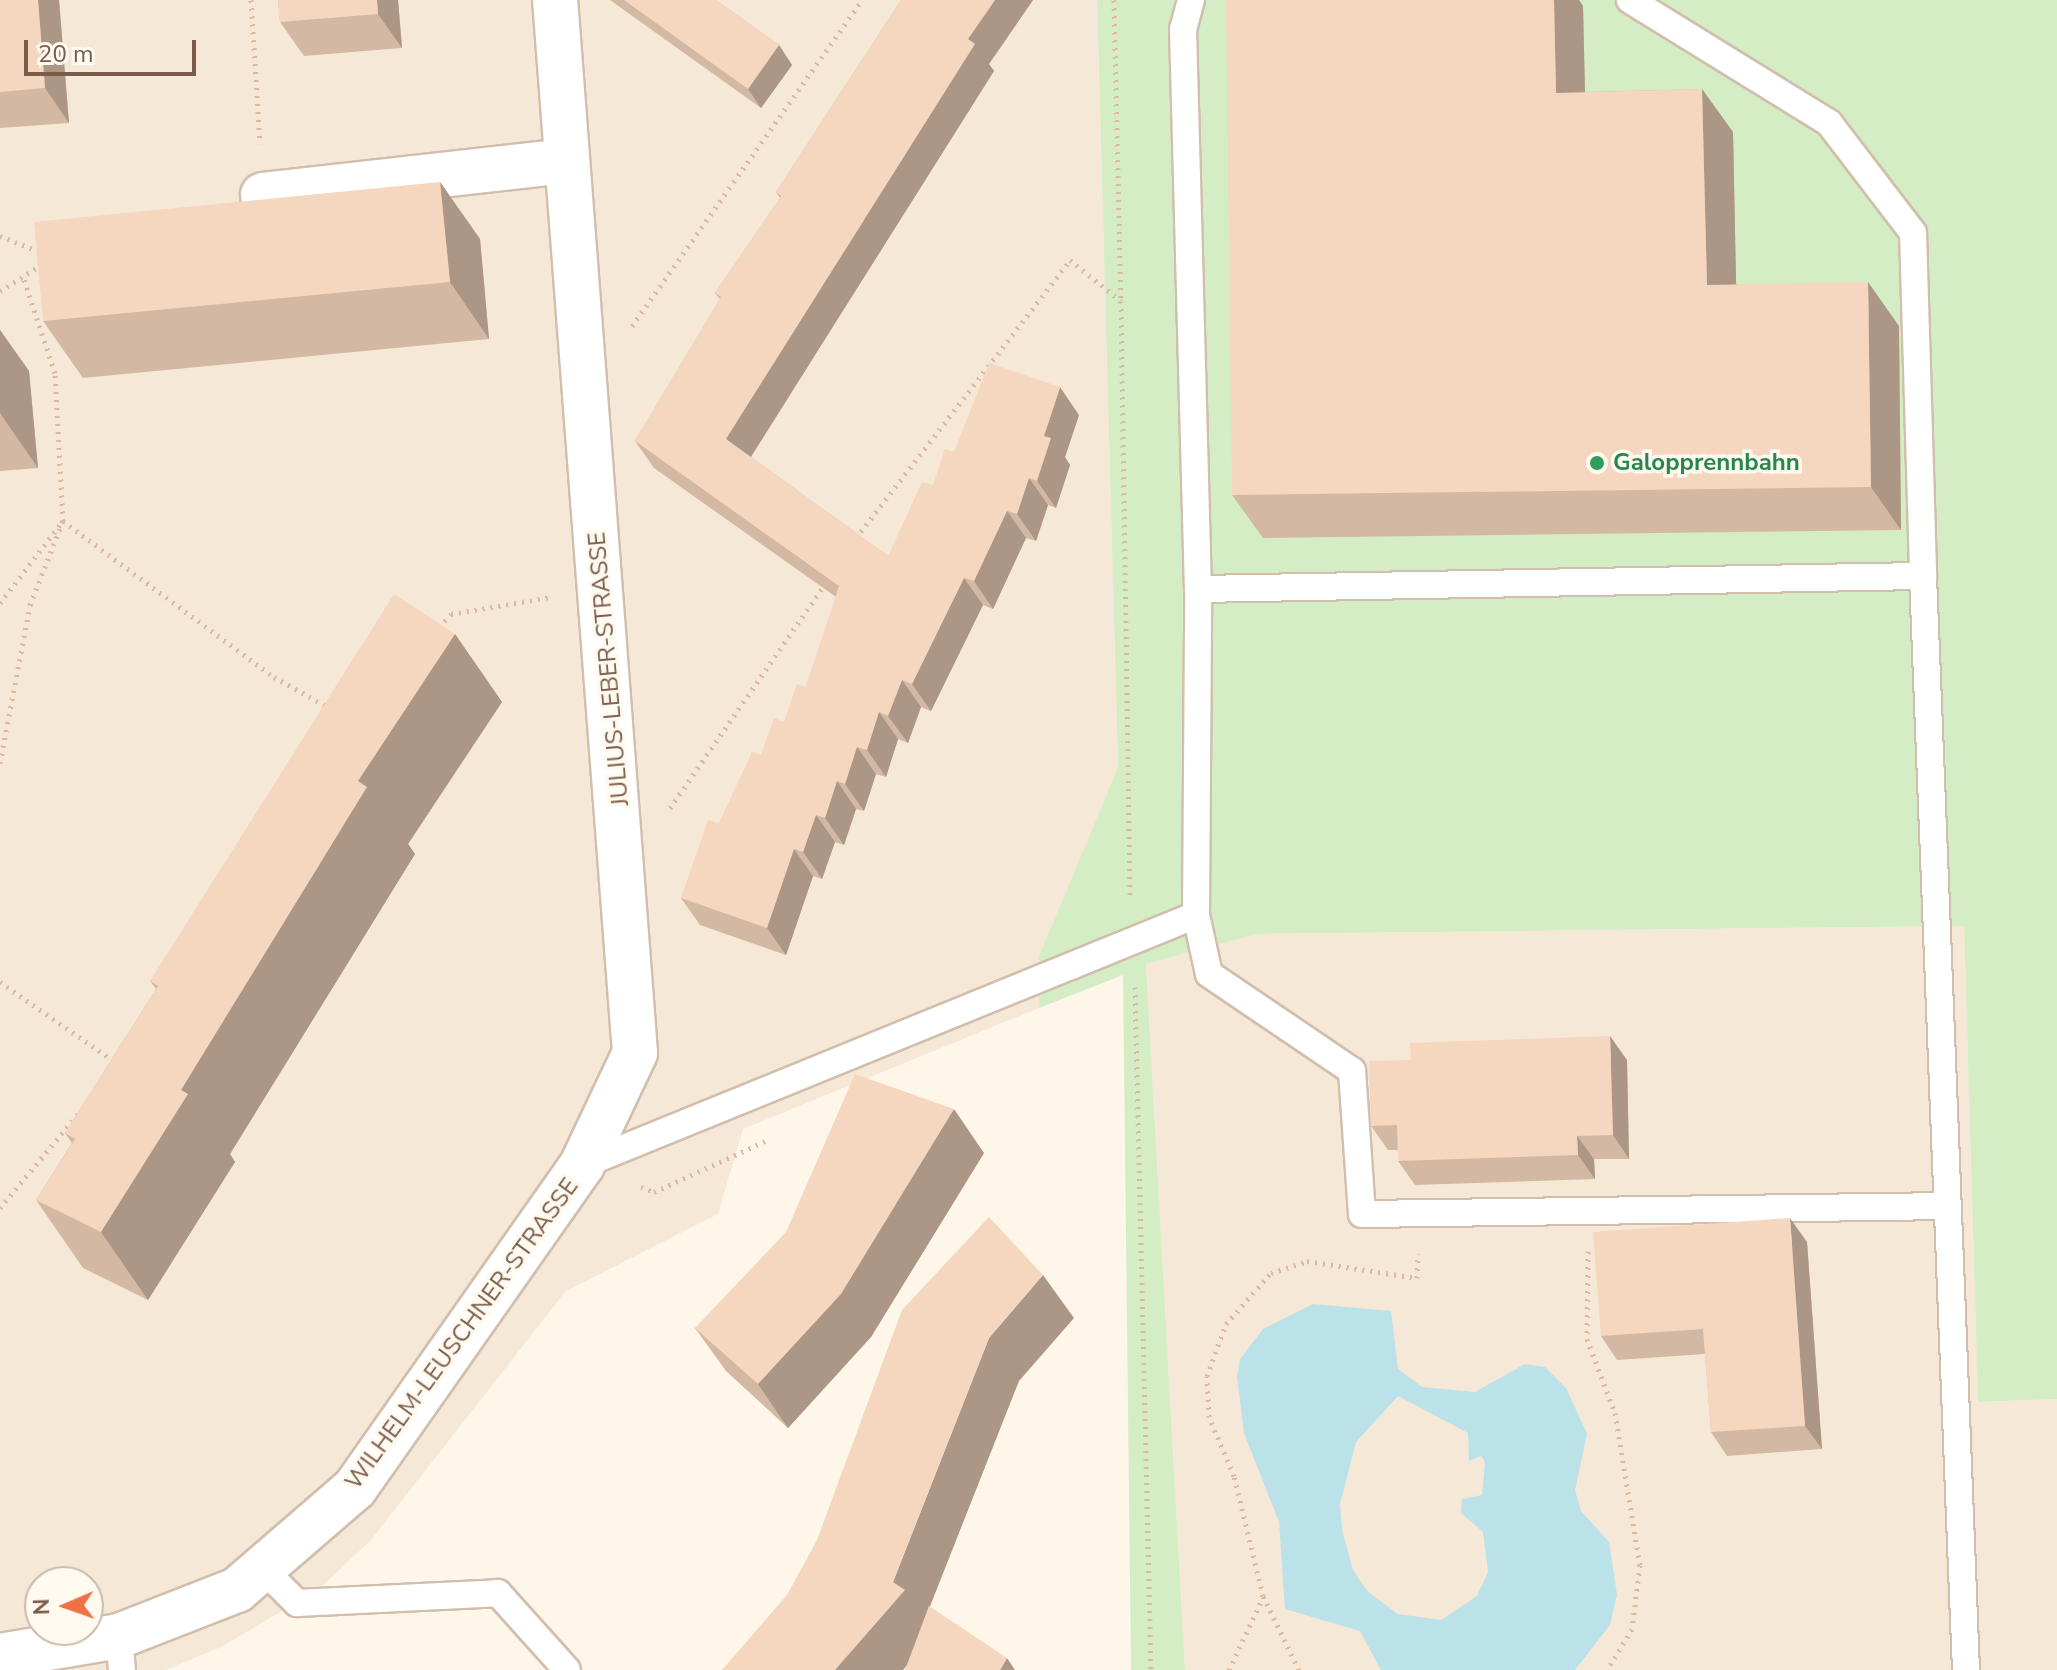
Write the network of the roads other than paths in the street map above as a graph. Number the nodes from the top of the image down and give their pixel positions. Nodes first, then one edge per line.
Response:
1 (555, 0) edge
2 (1191, 0) edge
3 (1630, 0) edge
4 (565, 161) junction
5 (263, 195) road end
6 (1923, 576) junction
7 (1198, 589) junction
8 (1196, 915) junction
9 (582, 1165) junction
10 (1948, 1206) junction
11 (264, 1570) junction
12 (120, 1653) edge
13 (0, 1656) edge
14 (567, 1670) edge
15 (1966, 1670) edge

1 - 4 street, JULIUS-LEBER-STRASSE
2 - 7 lane
3 - 6 lane
4 - 5 street
4 - 9 street, JULIUS-LEBER-STRASSE
6 - 7 lane
6 - 10 lane
7 - 8 lane
8 - 9 lane
8 - 10 lane
9 - 11 street, WILHELM-LEUSCHNER-STRASSE
10 - 15 lane
11 - 12 street, WILHELM-LEUSCHNER-STRASSE
11 - 14 lane
12 - 13 street, WILHELM-LEUSCHNER-STRASSE

